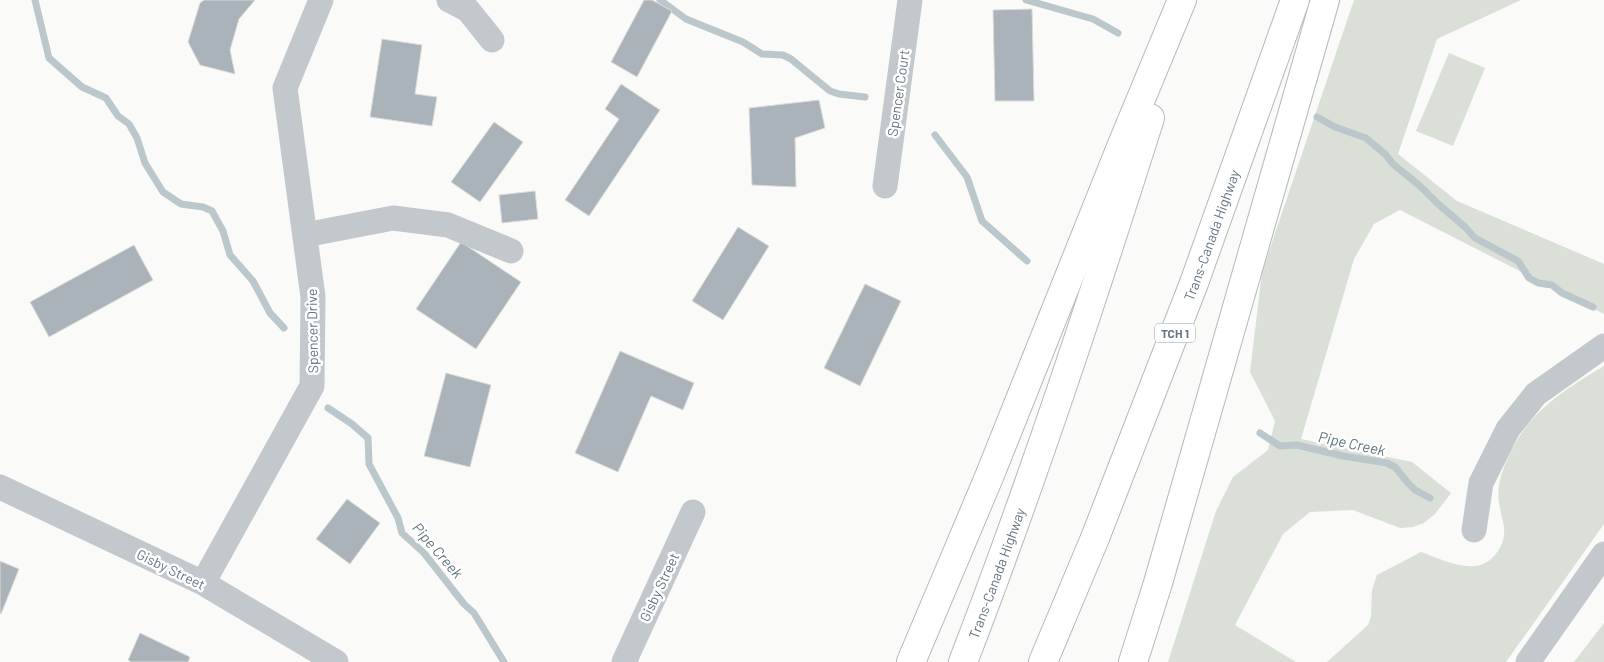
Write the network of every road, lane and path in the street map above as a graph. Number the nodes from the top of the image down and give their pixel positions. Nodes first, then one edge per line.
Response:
1 (320, 0) edge
2 (449, 0) edge
3 (910, 0) edge
4 (1182, 0) edge
5 (1188, 0) edge
6 (1295, 0) edge
7 (1325, 0) edge
8 (492, 40) dead end
9 (885, 186) dead end
10 (305, 235) junction
11 (511, 251) dead end
12 (1604, 346) edge
13 (0, 487) edge
14 (693, 512) dead end
15 (1474, 530) dead end
16 (1604, 554) edge
17 (204, 583) junction
18 (336, 662) edge
19 (624, 662) edge
20 (911, 662) edge
21 (963, 662) edge
22 (1043, 662) edge
23 (1133, 662) edge
24 (1528, 662) edge

1 - 10 street, Spencer Drive
2 - 8 street
3 - 9 street, Spencer Court
4 - 20 highway
5 - 21 highway, Trans-Canada Highway
6 - 22 highway, Trans-Canada Highway / TCH 1
7 - 23 highway
10 - 11 street
10 - 17 street, Spencer Drive
12 - 15 street
13 - 17 street, Gisby Street
14 - 19 street, Gisby Street
16 - 24 street
17 - 18 street, Gisby Street

